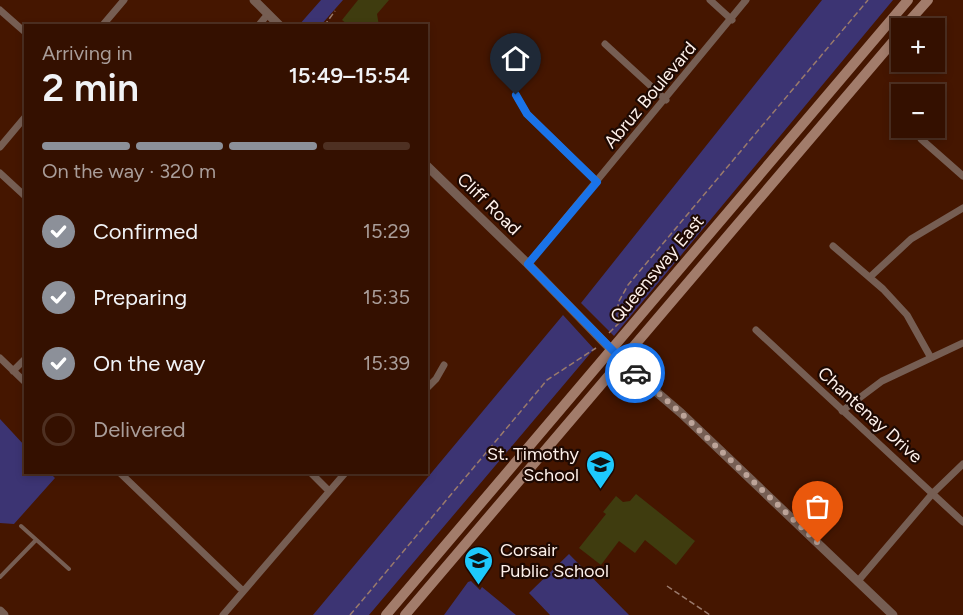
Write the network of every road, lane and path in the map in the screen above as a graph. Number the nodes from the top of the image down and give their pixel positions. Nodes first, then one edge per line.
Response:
1 (123, 0) edge
2 (254, 0) edge
3 (710, 0) edge
4 (746, 0) edge
5 (868, 0) edge
6 (908, 0) edge
7 (928, 0) edge
8 (0, 10) edge
9 (335, 11) dead end
10 (268, 14) junction
11 (912, 18) edge
12 (732, 20) junction
13 (104, 24) edge
14 (260, 24) edge
15 (278, 24) edge
16 (325, 24) edge
17 (24, 31) edge
18 (891, 43) edge
19 (605, 44) dead end
20 (516, 95) dead end
21 (666, 100) junction
22 (24, 118) edge
23 (921, 139) dead end
24 (0, 147) edge
25 (428, 167) edge
26 (0, 173) edge
27 (963, 176) edge
28 (597, 182) junction
29 (24, 195) edge
30 (963, 208) edge
31 (833, 246) dead end
32 (528, 264) junction
33 (870, 278) junction
34 (756, 330) dead end
35 (611, 331) dead end
36 (963, 343) edge
37 (596, 348) dead end
38 (611, 349) junction
39 (931, 357) junction
40 (0, 358) edge
41 (24, 360) edge
42 (621, 360) junction
43 (444, 365) dead end
44 (13, 371) junction
45 (24, 381) edge
46 (428, 386) edge
47 (842, 411) junction
48 (963, 464) edge
49 (121, 474) edge
50 (312, 474) edge
51 (344, 474) edge
52 (329, 491) junction
53 (933, 493) junction
54 (963, 522) edge
55 (21, 526) dead end
56 (36, 540) junction
57 (69, 569) dead end
58 (0, 577) edge
59 (858, 581) junction
60 (667, 586) dead end
61 (243, 591) junction
62 (0, 611) edge
63 (4, 615) edge
64 (223, 615) edge
65 (350, 615) edge
66 (386, 615) edge
67 (405, 615) edge
68 (710, 615) edge
69 (892, 615) edge

1 - 13 street
2 - 10 street
3 - 12 street
4 - 12 street, Abruz Boulevard
5 - 35 path
6 - 38 main road, Queensway East
7 - 11 main road, Queensway East
8 - 17 street
9 - 16 path
10 - 14 street
10 - 15 street
12 - 21 street, Abruz Boulevard
18 - 42 main road, Queensway East
19 - 21 street
20 - 28 street
21 - 28 street, Abruz Boulevard
22 - 24 street
23 - 27 street
25 - 32 street, Cliff Road
26 - 29 street
28 - 32 street, Abruz Boulevard
30 - 33 street
31 - 33 street
32 - 38 street, Cliff Road
33 - 39 street
34 - 47 street, Chantenay Drive
36 - 39 street
37 - 65 path
38 - 42 street, Cliff Road
38 - 66 main road, Queensway East
39 - 47 street
40 - 44 street
41 - 44 street
42 - 59 street, Cliff Road
42 - 67 main road, Queensway East
43 - 46 street
44 - 45 street
47 - 53 street, Chantenay Drive
48 - 53 street
49 - 61 street
50 - 52 street
51 - 52 street
52 - 61 street
53 - 54 street, Chantenay Drive
53 - 59 street
55 - 56 lane
56 - 57 lane
56 - 58 lane
59 - 69 street, Cliff Road
60 - 68 path
61 - 64 street
62 - 63 street

